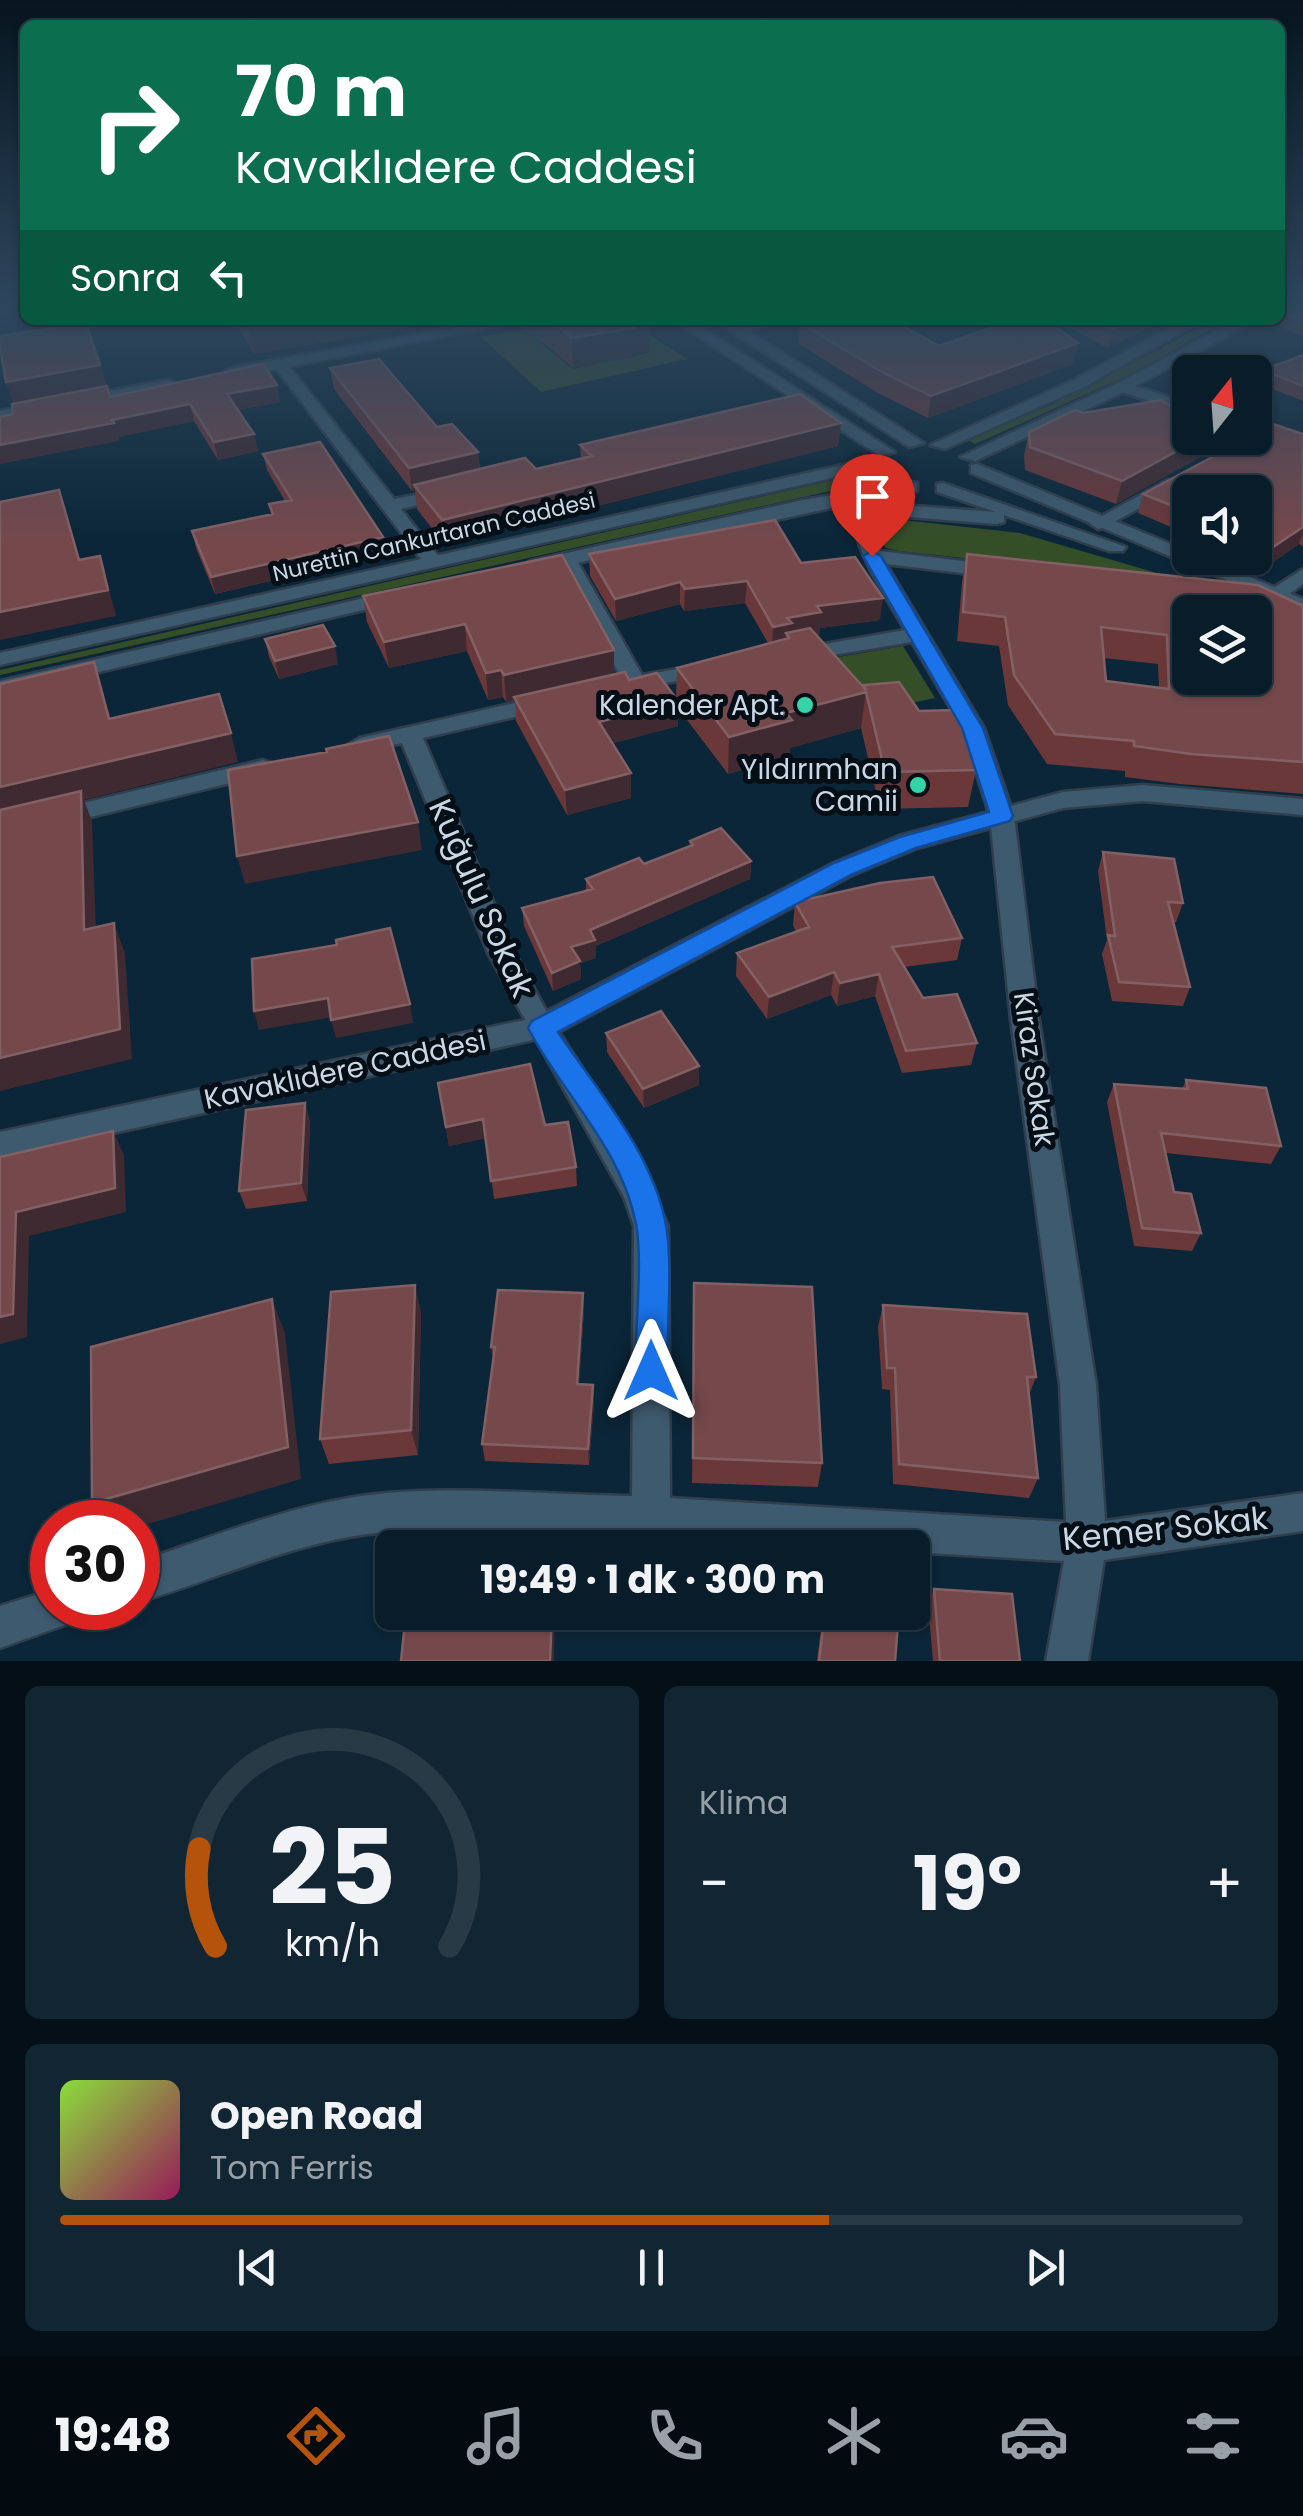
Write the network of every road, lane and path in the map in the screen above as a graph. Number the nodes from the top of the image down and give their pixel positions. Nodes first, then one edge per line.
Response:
1 (162, 387) edge
2 (297, 387) edge
3 (783, 387) edge
4 (826, 387) edge
5 (1072, 387) edge
6 (1122, 387) joint
7 (1172, 403) edge
8 (813, 406) junction
9 (794, 410) edge
10 (0, 416) edge
11 (1272, 436) edge
12 (1298, 438) edge
13 (915, 443) junction
14 (939, 445) junction
15 (882, 457) junction
16 (973, 463) junction
17 (1172, 483) edge
18 (911, 487) junction
19 (466, 488) edge
20 (943, 488) junction
21 (389, 506) junction
22 (802, 506) junction
23 (859, 507) junction
24 (1098, 523) junction
25 (1076, 533) junction
26 (872, 556) junction
27 (566, 559) junction
28 (433, 562) junction
29 (509, 572) edge
30 (1023, 574) edge
31 (1303, 575) edge
32 (414, 592) edge
33 (1274, 596) junction
34 (1303, 606) edge
35 (919, 634) junction
36 (0, 659) edge
37 (768, 660) edge
38 (730, 666) edge
39 (635, 683) junction
40 (0, 688) edge
41 (598, 691) edge
42 (560, 700) edge
43 (410, 733) junction
44 (335, 750) edge
45 (280, 764) edge
46 (1303, 807) edge
47 (1002, 816) junction
48 (0, 831) edge
49 (541, 1028) junction
50 (0, 1145) edge
51 (1303, 1512) edge
52 (650, 1516) junction
53 (1087, 1543) junction
54 (160, 1575) edge
55 (30, 1617) edge
56 (0, 1627) edge
57 (1067, 1661) edge

1 - 10 street
2 - 21 street
3 - 8 street
4 - 13 street
5 - 14 street
6 - 7 street
6 - 16 street
8 - 9 street
8 - 15 street
11 - 12 street
13 - 14 street
13 - 15 street, Nurettin Cankurtaran Caddesi
14 - 16 street
15 - 18 street
15 - 28 street, Nurettin Cankurtaran Caddesi
16 - 20 street
16 - 24 street
17 - 24 street
18 - 20 street, Nurettin Cankurtaran Caddesi
18 - 22 street, Nurettin Cankurtaran Caddesi
19 - 21 street
20 - 25 street
21 - 28 street
22 - 23 street
22 - 27 street, Nurettin Cankurtaran Caddesi
23 - 25 street
23 - 26 street, Kiraz Sokak
24 - 33 street
25 - 33 street
26 - 30 street
26 - 35 street, Kiraz Sokak
27 - 29 street, Nurettin Cankurtaran Caddesi
27 - 39 street
28 - 36 street, Nurettin Cankurtaran Caddesi
31 - 33 street
32 - 40 street, Nurettin Cankurtaran Caddesi
33 - 34 street
35 - 37 street
35 - 47 street, Kiraz Sokak
38 - 39 street
39 - 41 street
42 - 43 street
43 - 44 street
43 - 49 street, Kuğulu Sokak
45 - 48 street
46 - 47 street, Kavaklıdere Caddesi
47 - 49 street, Kavaklıdere Caddesi
47 - 53 street, Kiraz Sokak
49 - 50 street, Kavaklıdere Caddesi
49 - 52 street, Kuğulu Sokak
51 - 53 street, Kemer Sokak
52 - 53 street, Kemer Sokak
52 - 54 street, Kemer Sokak
53 - 57 street, Kiraz Sokak
55 - 56 street

